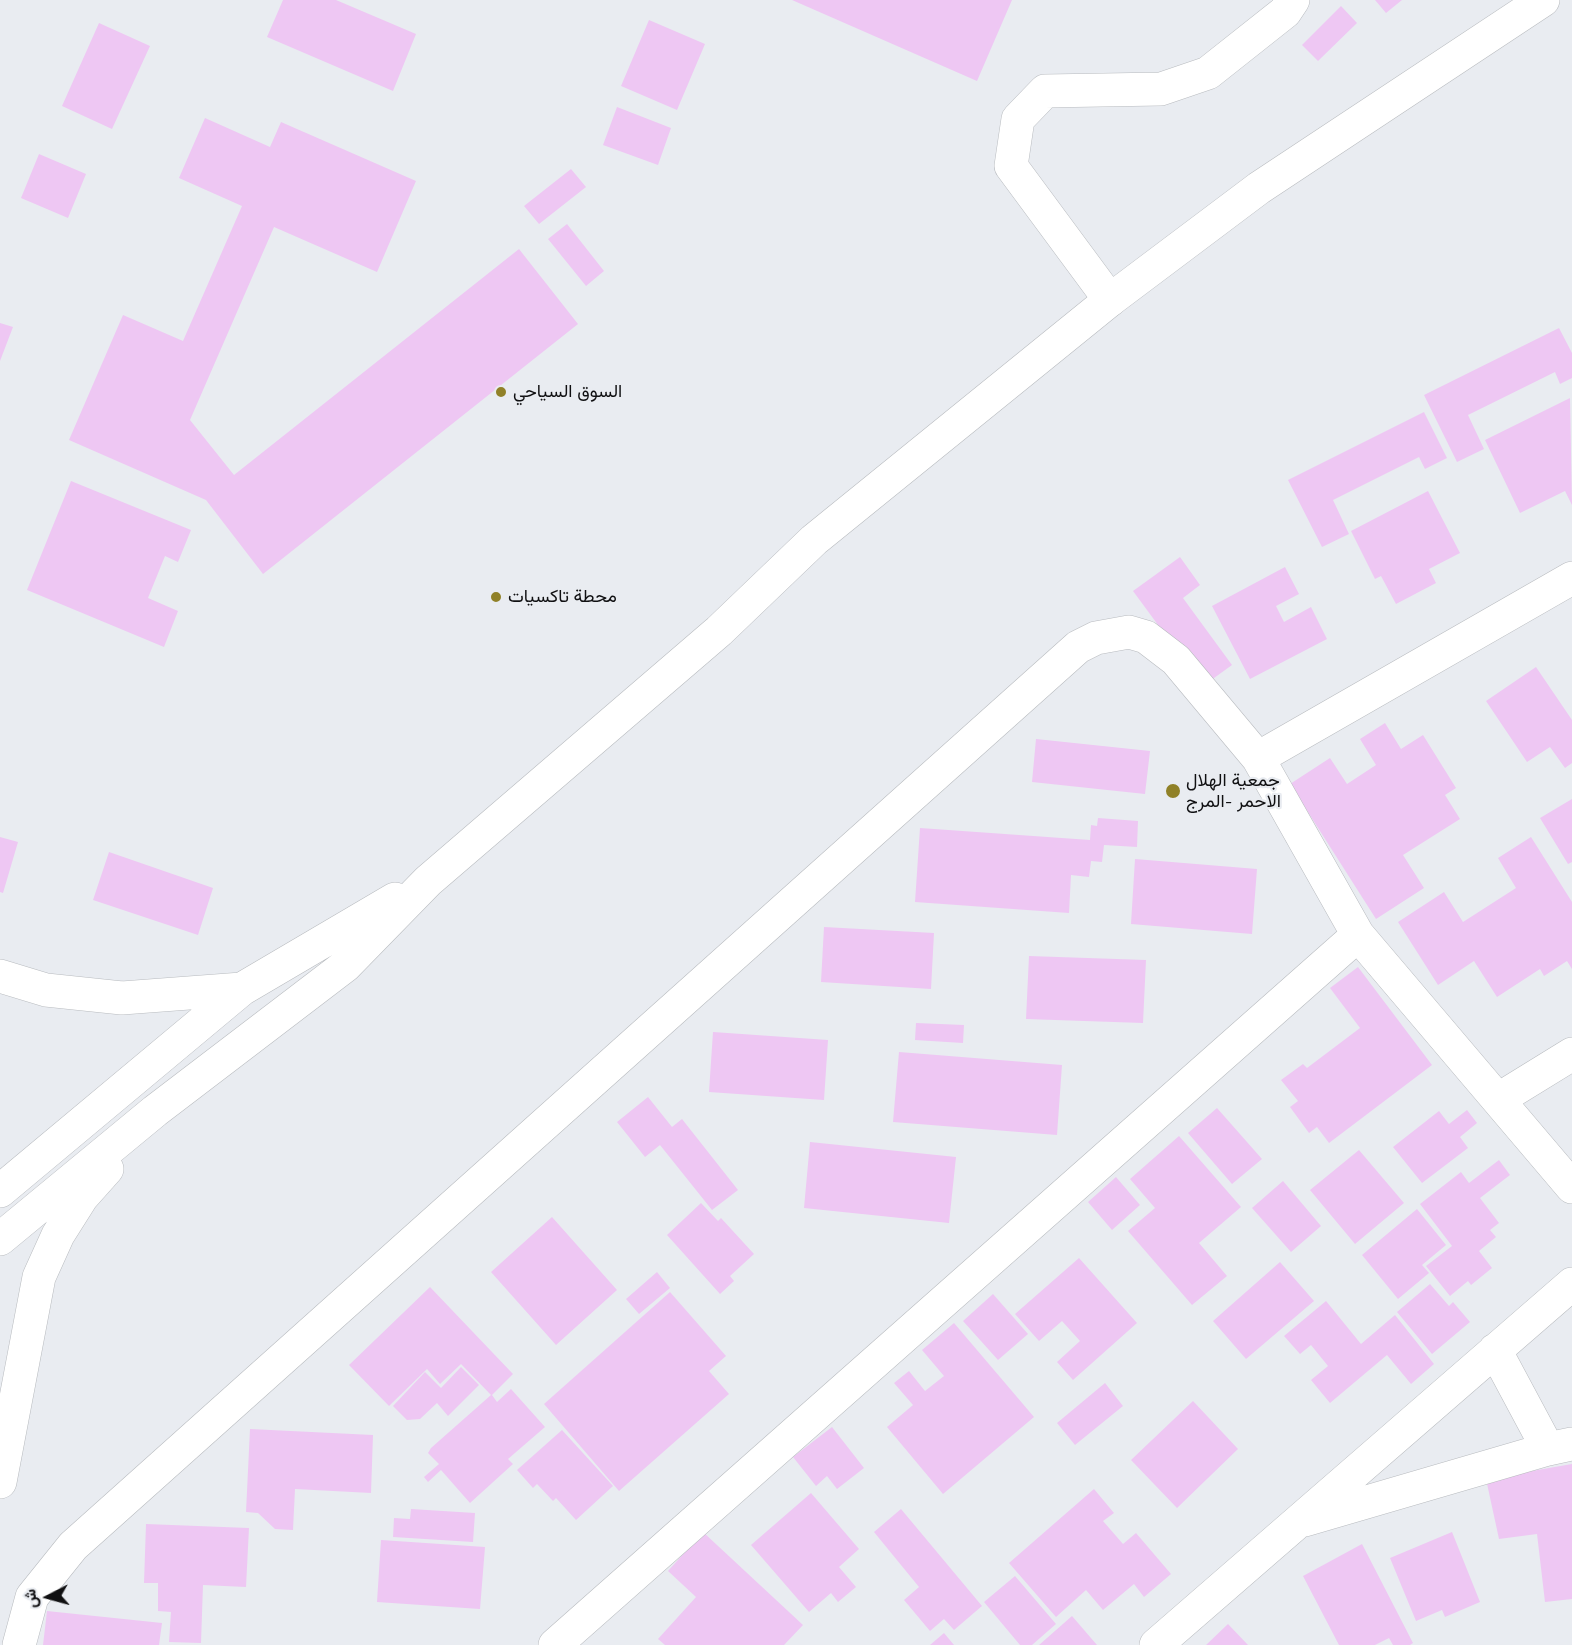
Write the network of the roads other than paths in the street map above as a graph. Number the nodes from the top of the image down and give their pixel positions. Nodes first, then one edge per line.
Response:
1 (1293, 0) edge
2 (1543, 0) edge
3 (1110, 300) junction
4 (1572, 578) edge
5 (1258, 758) junction
6 (428, 881) junction
7 (1358, 935) junction
8 (0, 976) edge
9 (242, 989) junction
10 (1572, 1054) edge
11 (1499, 1099) junction
12 (155, 1111) junction
13 (1572, 1187) edge
14 (0, 1191) edge
15 (0, 1239) edge
16 (1572, 1284) edge
17 (1495, 1350) junction
18 (1560, 1446) edge
19 (0, 1482) edge
20 (1294, 1523) junction
21 (619, 1588) junction
22 (20, 1645) edge
23 (555, 1645) edge
24 (592, 1645) edge
25 (1156, 1645) edge

1 - 3 street
2 - 3 street
3 - 6 street
4 - 5 street
5 - 7 street
5 - 22 street
6 - 9 street
6 - 12 street
7 - 11 street
7 - 21 street
8 - 9 street
9 - 14 street
10 - 11 street
11 - 13 street
12 - 15 street
12 - 19 street
16 - 17 street
17 - 18 street
17 - 20 street
18 - 20 street
20 - 25 street
21 - 23 street
21 - 24 street

